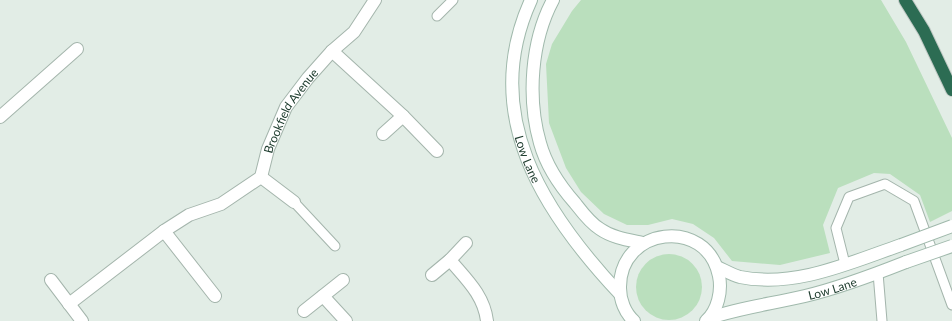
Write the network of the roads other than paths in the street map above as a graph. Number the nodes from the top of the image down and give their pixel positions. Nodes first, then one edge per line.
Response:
1 (375, 0) edge
2 (453, 0) edge
3 (531, 0) edge
4 (553, 0) edge
5 (905, 0) edge
6 (437, 16) dead end
7 (77, 48) dead end
8 (332, 51) junction
9 (952, 90) edge
10 (402, 116) junction
11 (0, 117) edge
12 (383, 134) dead end
13 (437, 151) dead end
14 (261, 177) junction
15 (294, 202) joint
16 (952, 226) edge
17 (164, 230) junction
18 (466, 243) dead end
19 (643, 243) junction
20 (335, 246) dead end
21 (952, 246) edge
22 (450, 260) junction
23 (846, 264) junction
24 (717, 267) junction
25 (878, 273) junction
26 (432, 275) dead end
27 (51, 280) dead end
28 (343, 280) dead end
29 (620, 294) junction
30 (215, 296) dead end
31 (323, 296) junction
32 (69, 304) junction
33 (952, 305) edge
34 (304, 311) dead end
35 (708, 319) edge
36 (82, 321) edge
37 (346, 321) edge
38 (487, 321) edge
39 (633, 321) edge
40 (882, 321) edge

1 - 8 main road, Brookfield Avenue
2 - 6 lane
3 - 29 main road, Low Lane
4 - 19 main road, Low Lane
5 - 9 highway
7 - 11 main road
8 - 10 main road
8 - 14 main road, Brookfield Avenue
10 - 12 main road
10 - 13 main road
14 - 15 main road
14 - 17 main road
15 - 20 lane
16 - 23 main road, Low Lane, bridge
17 - 30 main road
17 - 32 main road
18 - 22 main road
19 - 24 main road
19 - 29 main road
21 - 25 main road, Low Lane, bridge
22 - 26 main road
22 - 38 main road
23 - 24 main road, Low Lane
23 - 33 lane
24 - 35 main road
25 - 35 main road, Low Lane
25 - 40 lane
27 - 32 main road
28 - 31 main road
29 - 39 main road
31 - 34 main road
31 - 37 main road
32 - 36 main road

